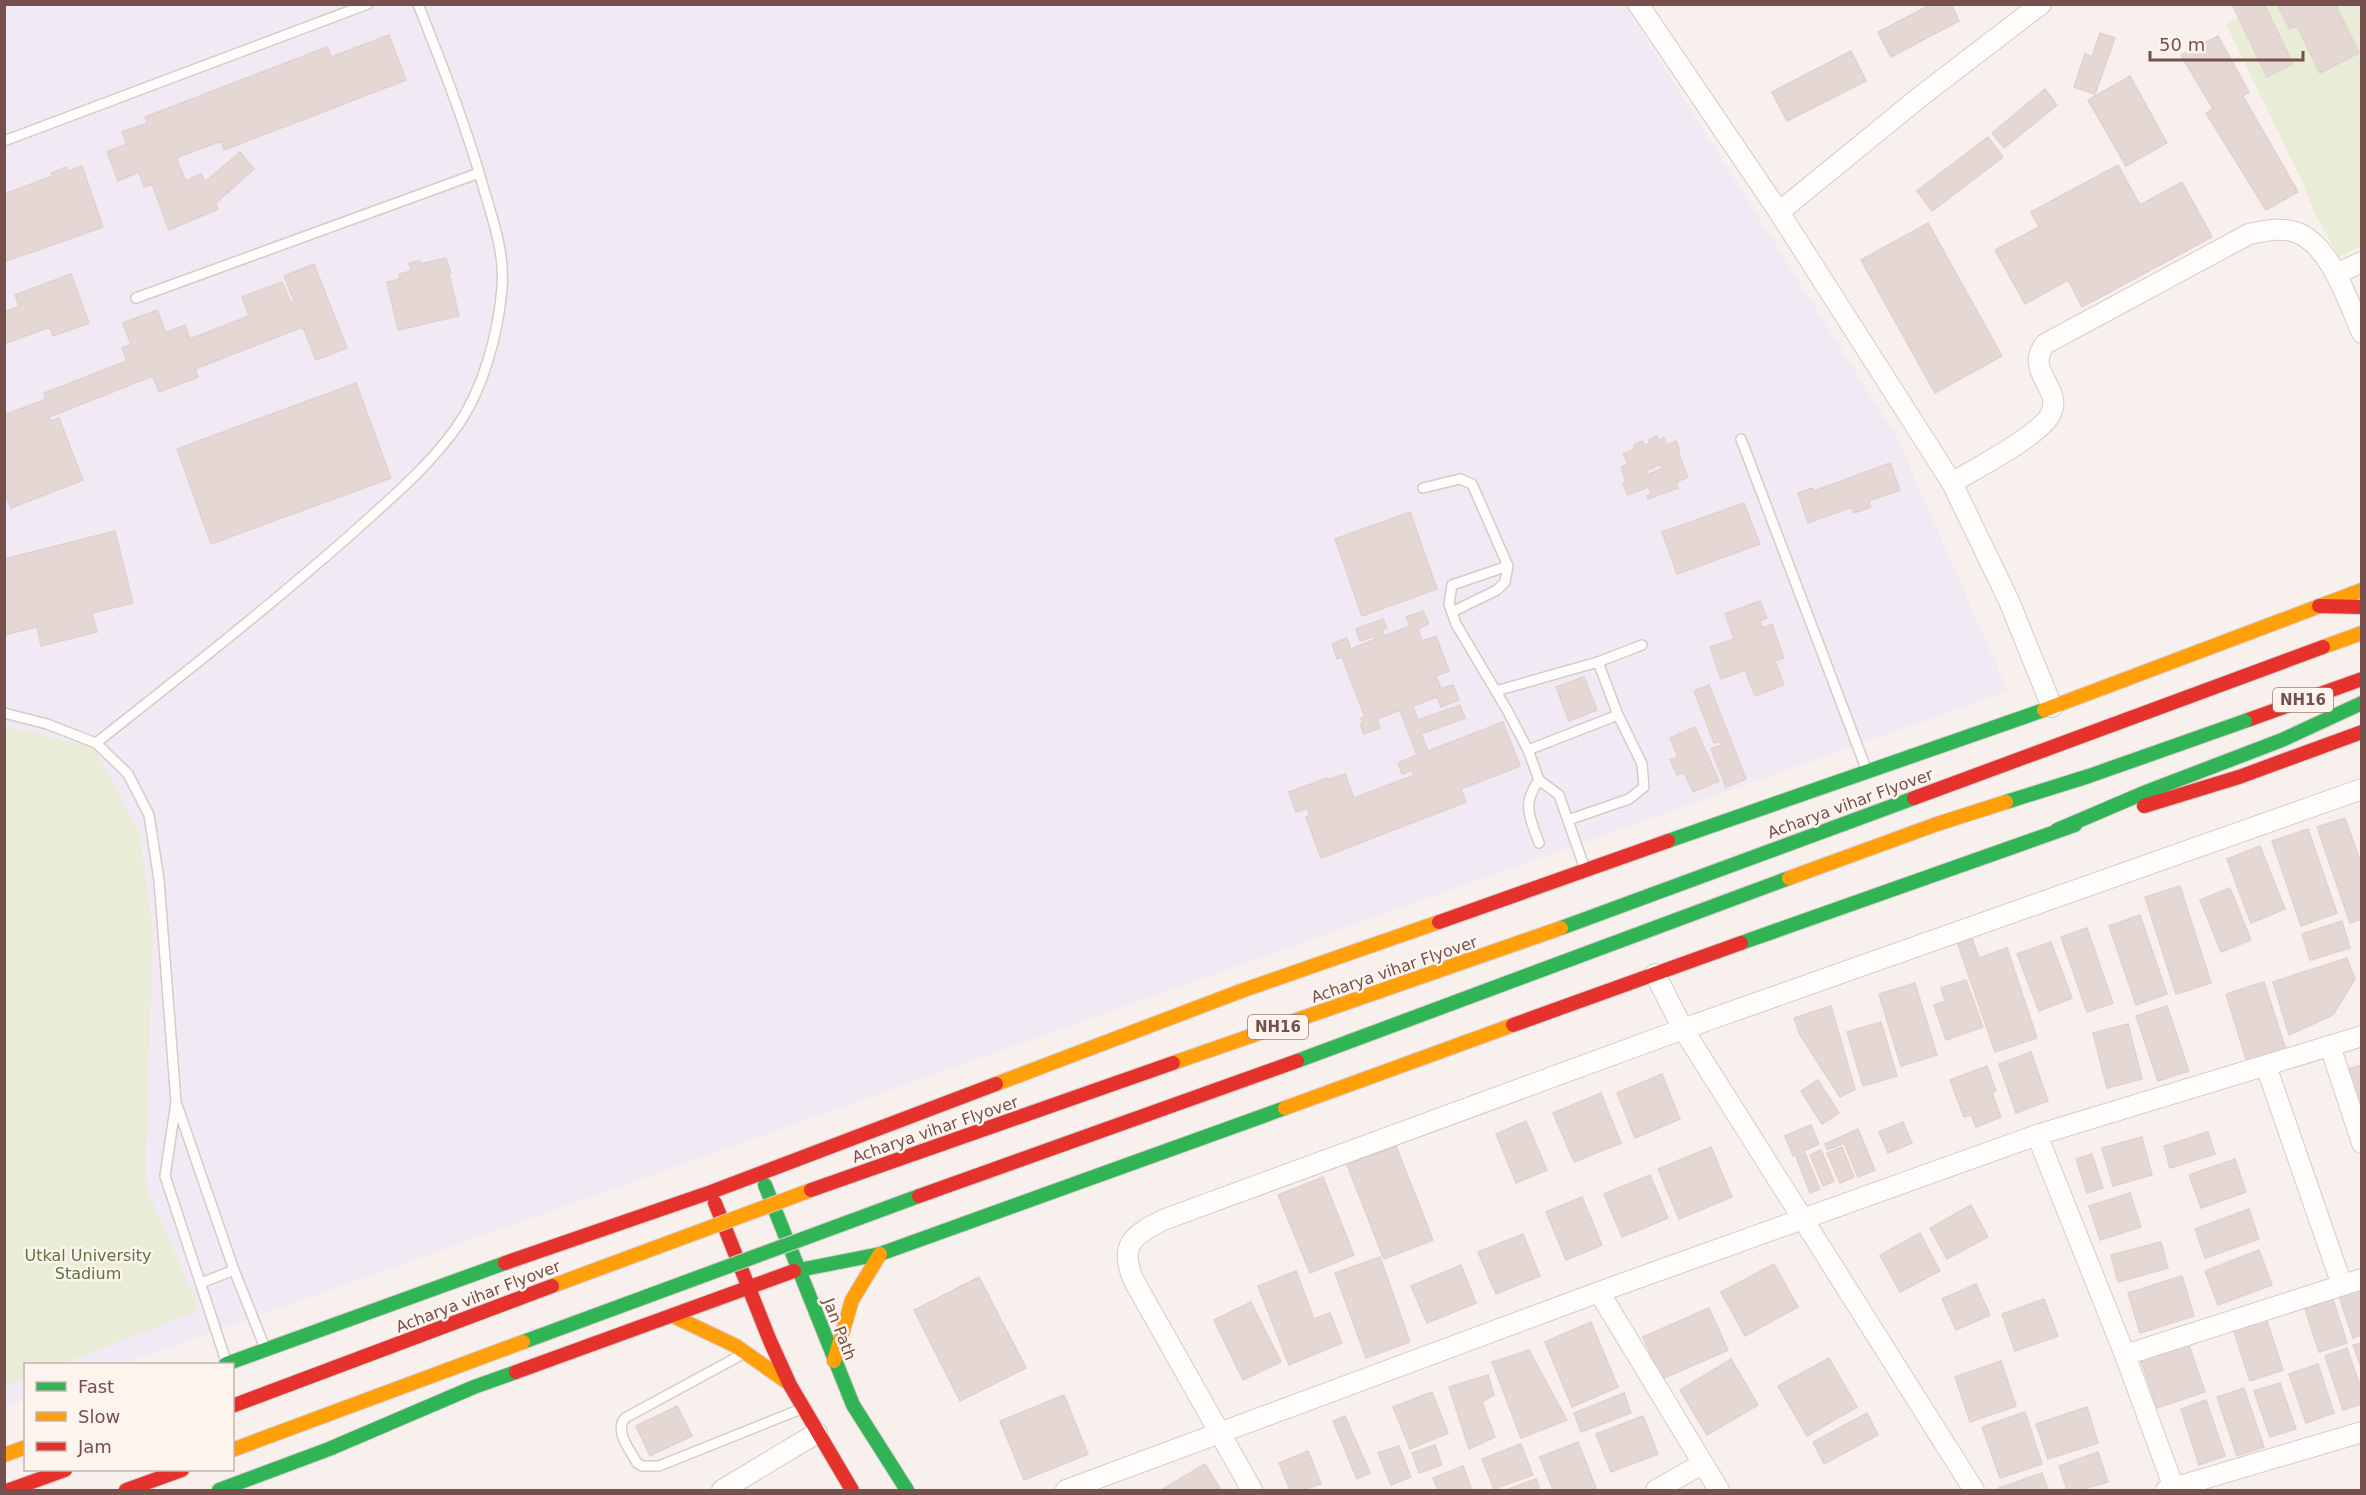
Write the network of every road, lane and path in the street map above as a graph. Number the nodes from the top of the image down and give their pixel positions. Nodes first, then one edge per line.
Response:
1 (368, 4) edge
2 (418, 4) edge
3 (1638, 4) edge
4 (2041, 4) edge
5 (4, 141) edge
6 (479, 173) junction
7 (1779, 212) junction
8 (2361, 262) edge
9 (2336, 274) junction
10 (136, 298) dead end
11 (2361, 333) edge
12 (1741, 439) dead end
13 (1952, 483) junction
14 (1423, 488) dead end
15 (1508, 566) junction
16 (2361, 590) edge
17 (2319, 606) junction
18 (2361, 607) edge
19 (1452, 612) junction
20 (2361, 633) edge
21 (1642, 645) dead end
22 (1598, 662) junction
23 (2361, 679) edge
24 (1496, 691) junction
25 (2361, 703) edge
26 (2052, 707) junction
27 (4, 713) edge
28 (1618, 715) junction
29 (2361, 732) edge
30 (96, 743) junction
31 (1528, 750) junction
32 (1867, 772) junction
33 (1539, 780) junction
34 (2361, 789) edge
35 (1568, 820) junction
36 (2057, 830) junction
37 (1539, 843) dead end
38 (1586, 871) junction
39 (1654, 974) junction
40 (1683, 1029) junction
41 (2361, 1036) edge
42 (2330, 1046) junction
43 (2266, 1066) junction
44 (176, 1102) junction
45 (2037, 1135) junction
46 (2361, 1143) edge
47 (760, 1171) junction
48 (711, 1192) junction
49 (1801, 1219) junction
50 (880, 1254) junction
51 (799, 1269) junction
52 (234, 1270) junction
53 (2361, 1279) edge
54 (201, 1283) junction
55 (2343, 1285) junction
56 (750, 1288) junction
57 (1599, 1292) junction
58 (673, 1316) junction
59 (265, 1349) junction
60 (746, 1353) junction
61 (2125, 1355) junction
62 (834, 1361) junction
63 (226, 1363) edge
64 (229, 1363) edge
65 (790, 1385) junction
66 (234, 1405) edge
67 (803, 1408) junction
68 (2361, 1432) edge
69 (817, 1433) junction
70 (1220, 1434) junction
71 (24, 1448) edge
72 (234, 1449) edge
73 (4, 1455) edge
74 (1702, 1464) junction
75 (61, 1471) edge
76 (179, 1471) edge
77 (2170, 1489) edge
78 (9, 1491) edge
79 (126, 1491) edge
80 (219, 1491) edge
81 (722, 1491) edge
82 (852, 1491) edge
83 (907, 1491) edge
84 (1066, 1491) edge
85 (1252, 1491) edge
86 (1656, 1491) edge
87 (1719, 1491) edge
88 (1974, 1491) edge

1 - 5 lane
2 - 6 lane
3 - 7 street
4 - 7 street
6 - 10 lane
6 - 30 lane
7 - 13 street
8 - 9 street
9 - 11 street
9 - 13 street
12 - 32 lane
13 - 26 street
14 - 15 lane
15 - 19 lane
15 - 19 lane
16 - 17 main road
17 - 18 main road
17 - 26 main road
19 - 24 lane
20 - 66 main road, Acharya vihar Flyover / NH16, bridge
21 - 22 lane
22 - 24 lane
22 - 28 lane
23 - 72 main road, NH16, bridge
24 - 31 lane
25 - 36 main road
26 - 32 main road
27 - 30 lane
28 - 31 lane
28 - 35 lane
29 - 36 main road
30 - 44 lane
31 - 33 lane
32 - 38 main road
33 - 35 lane
33 - 37 lane
34 - 40 street
35 - 38 lane
36 - 39 main road
38 - 47 main road
39 - 40 street
39 - 50 main road
40 - 49 street
40 - 70 street
41 - 42 street
42 - 43 street
42 - 46 street
43 - 45 street
43 - 55 street
44 - 52 lane
44 - 54 lane
45 - 49 street
45 - 61 street
47 - 48 main road
47 - 51 main road, Jan Path
48 - 56 main road
48 - 59 main road
49 - 57 street
49 - 88 street
50 - 51 main road
50 - 62 main road
51 - 56 main road
51 - 62 main road, Jan Path
52 - 54 lane
52 - 59 lane
53 - 55 street
54 - 63 lane
55 - 61 street
56 - 58 main road
56 - 65 main road
57 - 70 street
57 - 74 street
58 - 60 main road
58 - 80 main road
59 - 64 main road
60 - 65 main road
60 - 67 lane
61 - 77 street
62 - 83 main road, Jan Path
65 - 67 main road
67 - 69 main road
68 - 77 street
69 - 81 street
69 - 82 main road
70 - 84 street
70 - 85 street
71 - 73 main road
74 - 86 street
74 - 87 street
75 - 78 main road
76 - 79 main road

